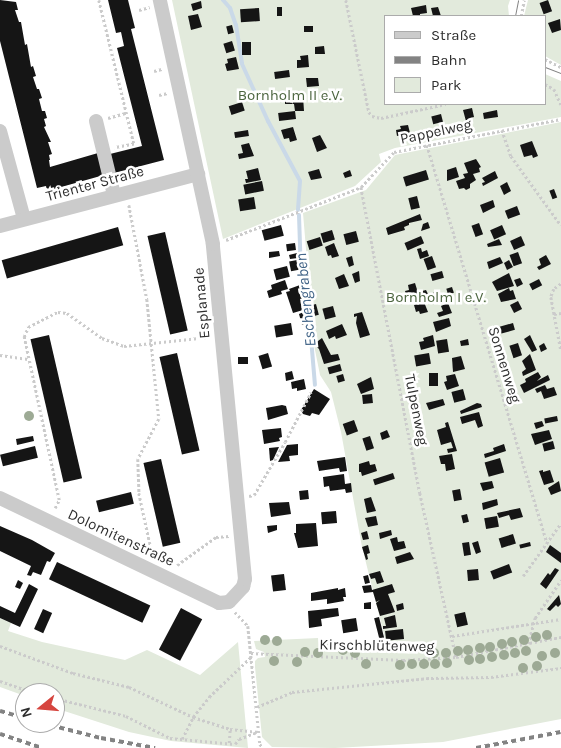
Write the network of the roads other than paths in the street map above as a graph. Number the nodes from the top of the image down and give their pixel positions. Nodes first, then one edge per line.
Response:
1 (155, 3) edge
2 (96, 121) road end
3 (0, 131) edge
4 (198, 174) junction
5 (114, 196) junction
6 (24, 219) junction
7 (0, 226) edge
8 (0, 498) edge
9 (229, 602) joint

1 - 4 street, Esplanade
2 - 5 street
3 - 6 street
4 - 5 street, Trienter Straße
4 - 9 street, Esplanade
5 - 6 street, Trienter Straße
6 - 7 street, Trienter Straße
8 - 9 street, Dolomitenstraße

